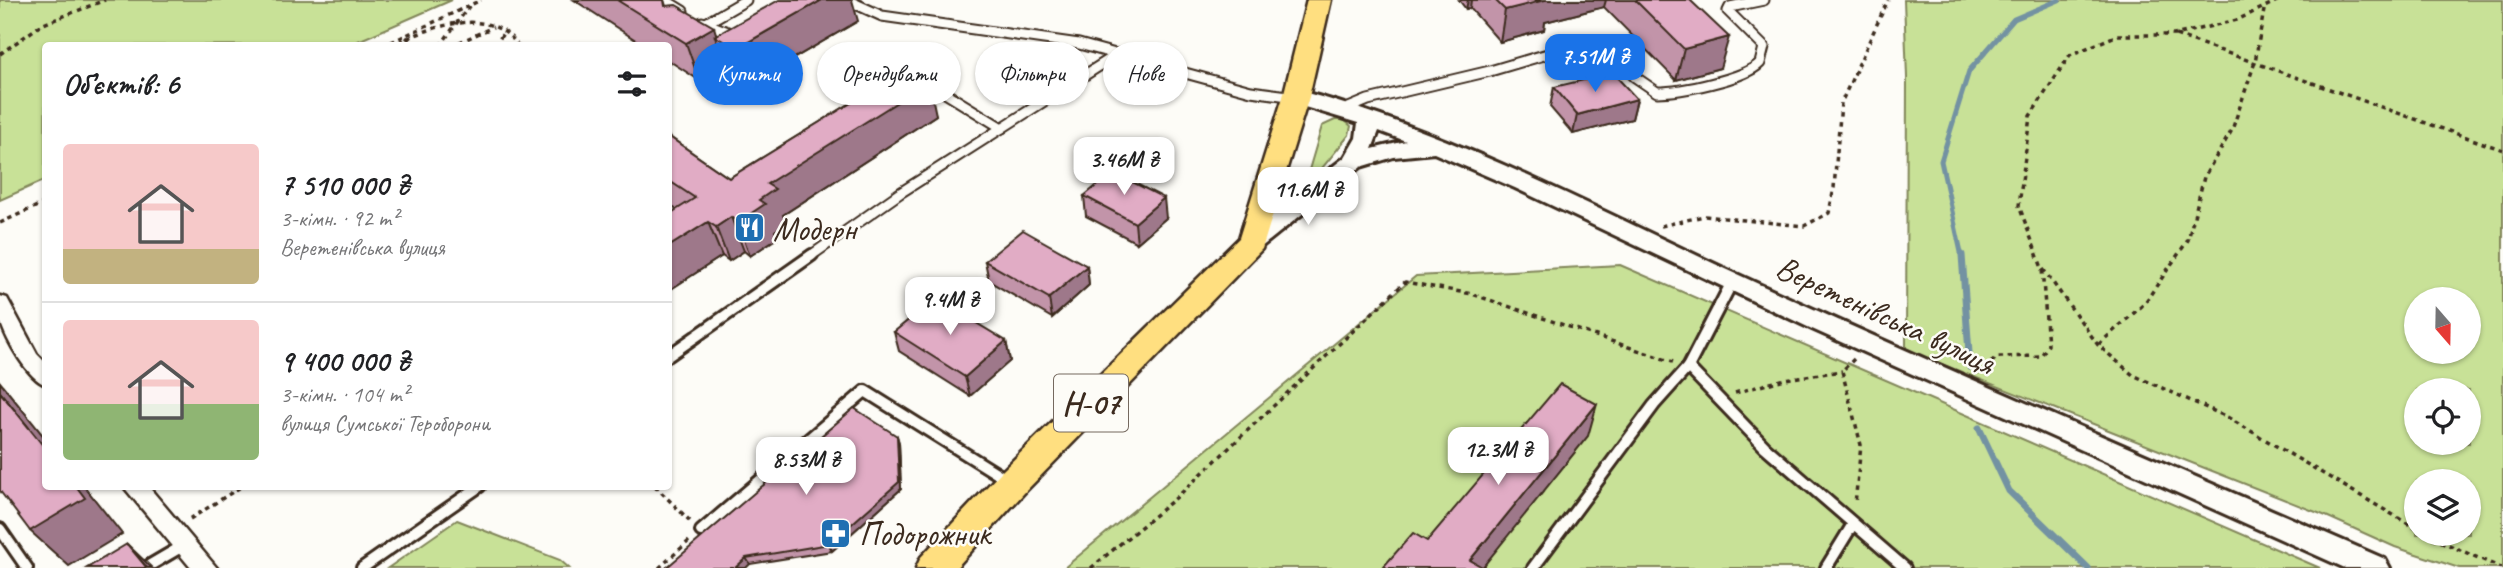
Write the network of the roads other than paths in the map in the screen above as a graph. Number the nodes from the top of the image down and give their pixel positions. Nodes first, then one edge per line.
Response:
1 (665, 0) edge
2 (746, 0) edge
3 (847, 0) edge
4 (1319, 0) edge
5 (1764, 0) edge
6 (705, 24) junction
7 (694, 31) edge
8 (742, 38) edge
9 (1103, 50) edge
10 (1103, 64) edge
11 (1188, 73) edge
12 (1296, 97) junction
13 (961, 103) edge
14 (1344, 110) junction
15 (1369, 119) junction
16 (1002, 128) junction
17 (1433, 146) junction
18 (1353, 162) junction
19 (1252, 242) junction
20 (1732, 282) junction
21 (0, 303) edge
22 (672, 353) edge
23 (1688, 367) junction
24 (42, 372) edge
25 (1012, 483) junction
26 (138, 490) edge
27 (474, 490) edge
28 (1853, 524) junction
29 (0, 529) edge
30 (701, 531) road end
31 (180, 537) junction
32 (27, 568) edge
33 (145, 568) edge
34 (205, 568) edge
35 (362, 568) edge
36 (934, 568) edge
37 (1533, 568) edge
38 (1826, 568) edge
39 (1905, 568) edge
40 (2375, 568) edge

1 - 6 lane
2 - 6 lane
3 - 9 lane
4 - 12 main road, Н-07
5 - 14 lane
6 - 7 lane
6 - 8 lane
10 - 16 lane
11 - 12 lane
12 - 14 street, Веретенівська вулиця
12 - 19 main road, Н-07
13 - 16 lane
14 - 15 street, Веретенівська вулиця
15 - 17 street, Веретенівська вулиця
15 - 18 street
16 - 22 lane
17 - 18 street
17 - 20 street, Веретенівська вулиця
18 - 19 street
19 - 25 main road, Н-07
20 - 23 lane
20 - 40 street, Веретенівська вулиця
21 - 24 street
23 - 28 lane
23 - 37 lane
25 - 30 lane
25 - 36 main road, Н-07
26 - 31 street
27 - 35 lane
28 - 38 lane
28 - 39 lane
29 - 32 lane
31 - 33 lane
31 - 34 street

